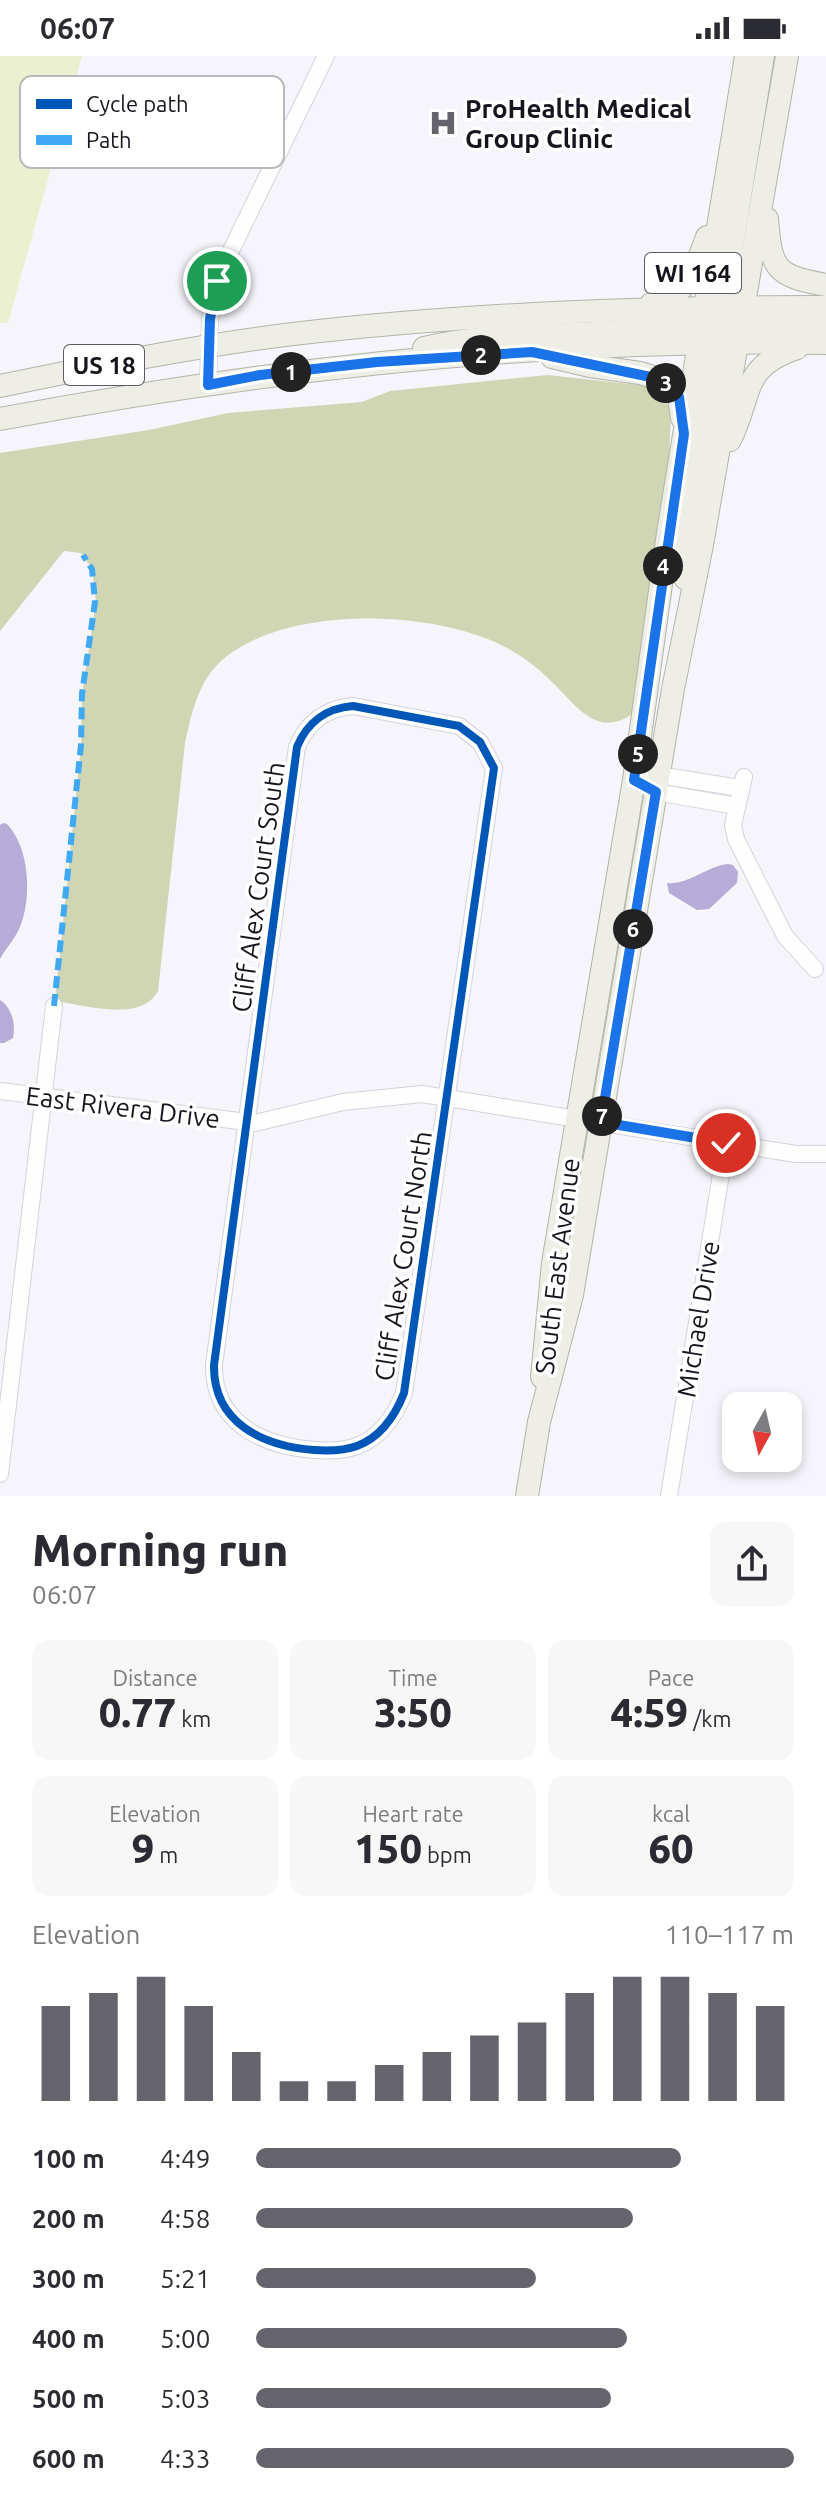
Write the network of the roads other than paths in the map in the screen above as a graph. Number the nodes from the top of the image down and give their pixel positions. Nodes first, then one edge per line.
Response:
1 (326, 56) edge
2 (746, 56) edge
3 (763, 56) edge
4 (787, 56) edge
5 (284, 142) edge
6 (271, 168) edge
7 (723, 199) junction
8 (763, 200) junction
9 (826, 285) edge
10 (826, 307) edge
11 (627, 311) junction
12 (719, 325) junction
13 (826, 325) edge
14 (818, 343) edge
15 (208, 346) junction
16 (532, 352) junction
17 (349, 366) junction
18 (208, 385) junction
19 (0, 386) edge
20 (0, 419) edge
21 (684, 434) junction
22 (718, 453) junction
23 (683, 639) junction
24 (634, 780) junction
25 (657, 784) junction
26 (736, 806) junction
27 (815, 969) dead end
28 (54, 1006) dead end
29 (0, 1091) edge
30 (43, 1097) junction
31 (448, 1097) junction
32 (577, 1118) junction
33 (601, 1122) junction
34 (246, 1123) junction
35 (726, 1143) junction
36 (826, 1154) edge
37 (539, 1422) junction
38 (0, 1474) edge
39 (527, 1496) edge
40 (669, 1496) edge

1 - 5 street
2 - 7 main road, WI 164
3 - 12 main road
4 - 8 main road, WI 164
6 - 15 street
7 - 11 main road, WI 164
7 - 12 main road
8 - 9 main road
8 - 12 main road, WI 164
10 - 12 main road, US 18
11 - 12 main road, US 18
11 - 15 main road, US 18
12 - 13 main road
12 - 14 main road, US 18
12 - 16 main road, US 18
12 - 17 main road, WI 164
12 - 21 main road, South East Avenue
12 - 22 main road, South East Avenue
12 - 23 main road
14 - 22 main road
15 - 18 street
15 - 19 main road, US 18
16 - 17 main road, US 18
16 - 21 main road
17 - 18 main road, US 18
18 - 20 main road, US 18
21 - 24 main road, South East Avenue
22 - 23 main road, South East Avenue
23 - 25 main road, South East Avenue
24 - 25 street
24 - 32 main road, South East Avenue
25 - 26 street
25 - 26 street
25 - 33 main road, South East Avenue
26 - 27 street
28 - 30 street
29 - 30 street, East Rivera Drive
30 - 34 street, East Rivera Drive
30 - 38 street
31 - 32 street, East Rivera Drive
31 - 34 street, East Rivera Drive
31 - 34 street, Cliff Alex Court North
31 - 34 street, Cliff Alex Court South
32 - 33 street, East Rivera Drive
32 - 37 main road, South East Avenue
33 - 35 street, East Rivera Drive
33 - 37 main road, South East Avenue
35 - 36 street, East Rivera Drive
35 - 40 street, Michael Drive
37 - 39 main road, South East Avenue

